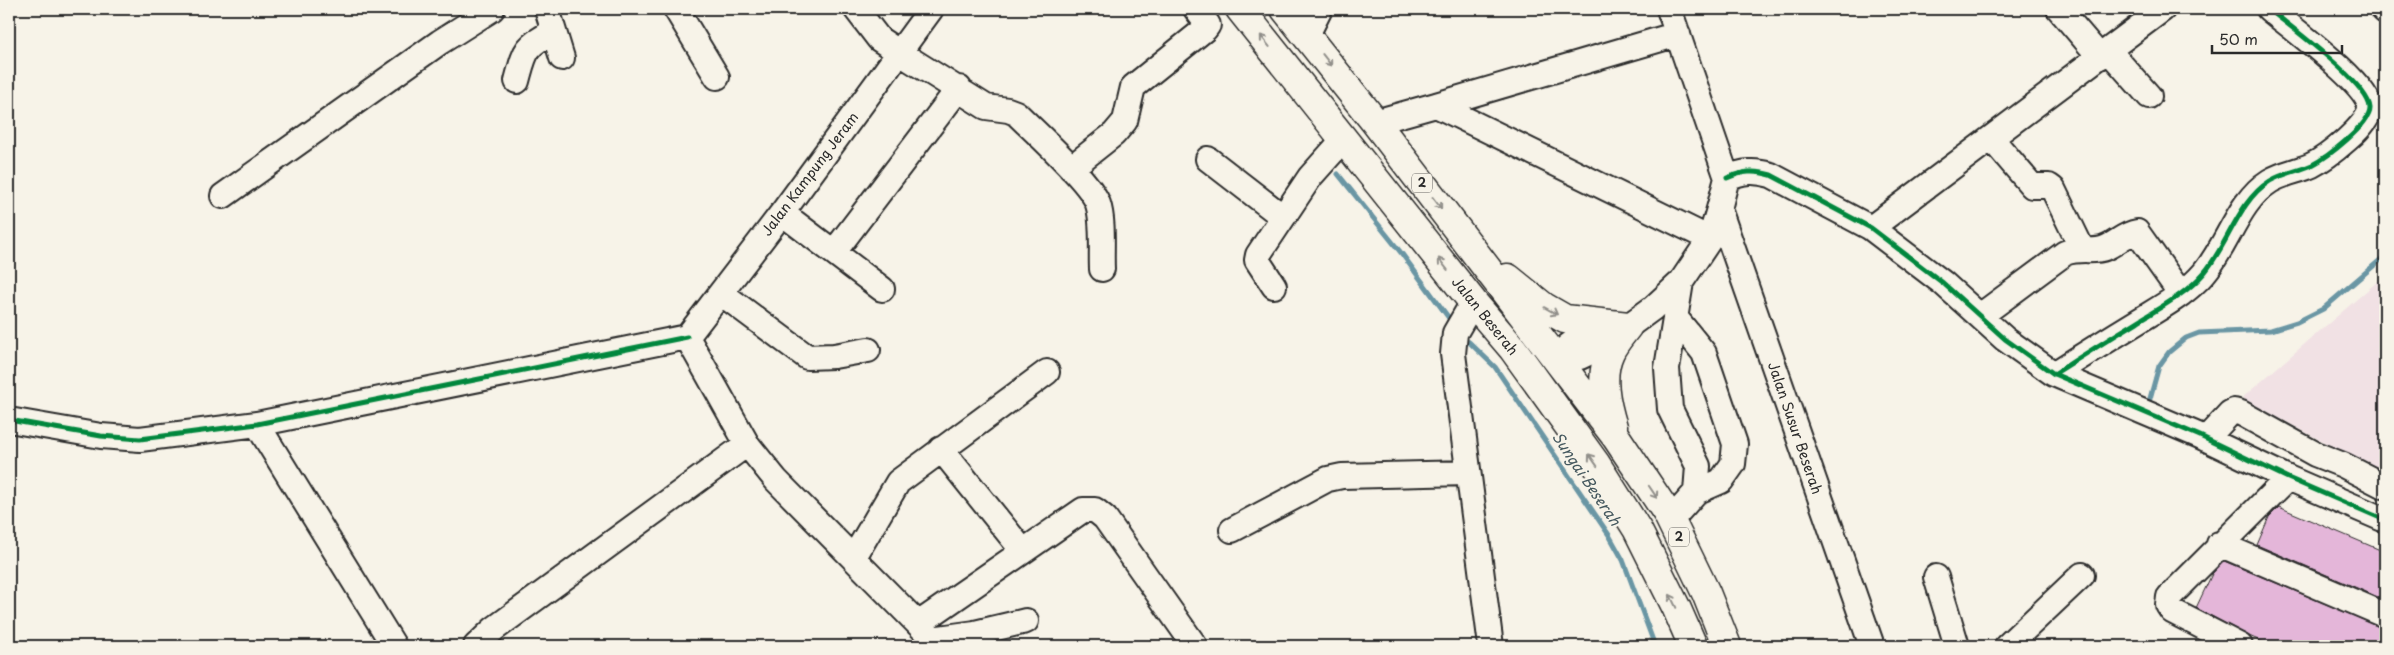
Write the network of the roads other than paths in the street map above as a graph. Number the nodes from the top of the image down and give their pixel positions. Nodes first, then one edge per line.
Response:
1 (492, 9) edge
2 (547, 9) edge
3 (676, 9) edge
4 (856, 9) edge
5 (931, 9) edge
6 (1196, 9) edge
7 (1240, 9) edge
8 (1285, 9) edge
9 (1320, 9) edge
10 (1669, 9) edge
11 (2059, 9) edge
12 (2163, 9) edge
13 (2269, 9) edge
14 (553, 32) junction
15 (1678, 34) junction
16 (1307, 35) junction
17 (900, 53) junction
18 (2104, 53) junction
19 (562, 58) dead end
20 (716, 77) dead end
21 (517, 81) dead end
22 (959, 88) junction
23 (2149, 96) dead end
24 (1436, 105) junction
25 (1375, 122) junction
26 (1991, 138) junction
27 (1344, 139) junction
28 (1208, 159) dead end
29 (1071, 168) junction
30 (1727, 178) junction
31 (224, 196) dead end
32 (1719, 209) junction
33 (782, 213) junction
34 (1283, 217) junction
35 (1871, 228) junction
36 (1710, 239) junction
37 (1472, 249) junction
38 (2082, 249) junction
39 (834, 252) junction
40 (1102, 270) dead end
41 (1681, 282) junction
42 (1274, 286) dead end
43 (882, 289) dead end
44 (721, 293) junction
45 (2180, 294) junction
46 (1473, 302) junction
47 (1980, 316) junction
48 (1675, 317) junction
49 (1628, 326) junction
50 (687, 337) junction
51 (1513, 349) junction
52 (868, 350) dead end
53 (1557, 359) junction
54 (1047, 372) dead end
55 (2054, 374) junction
56 (1548, 398) junction
57 (9, 420) edge
58 (257, 424) junction
59 (1616, 437) junction
60 (2206, 439) junction
61 (747, 444) junction
62 (941, 449) junction
63 (1467, 473) junction
64 (2288, 478) junction
65 (2384, 486) edge
66 (1696, 492) junction
67 (2362, 510) junction
68 (1671, 520) junction
69 (2385, 520) edge
70 (1232, 530) dead end
71 (2220, 544) junction
72 (1023, 551) junction
73 (854, 557) junction
74 (2082, 575) dead end
75 (1936, 577) dead end
76 (2385, 615) edge
77 (1026, 621) dead end
78 (928, 636) edge
79 (2223, 643) edge
80 (394, 646) edge
81 (476, 646) edge
82 (1195, 646) edge
83 (1491, 646) edge
84 (1693, 646) edge
85 (1727, 646) edge
86 (1872, 646) edge
87 (1957, 646) edge
88 (2007, 646) edge

1 - 31 street
2 - 14 street
3 - 20 street
4 - 17 street
5 - 17 street, Jalan Kampung Jeram
6 - 29 street
27 -> 7 highway, Jalan Beserah / 2
8 - 16 highway, 2
9 - 16 street
10 - 15 street
11 - 18 street
12 - 18 street
13 - 45 street
14 - 19 street
14 - 21 street
15 - 24 street
15 - 30 street
16 -> 25 highway, 2
17 - 22 street
17 - 33 street, Jalan Kampung Jeram
18 - 23 street
18 - 26 street
22 - 29 street
22 - 39 street
24 - 25 street
24 - 36 street
25 -> 37 highway, 2
26 - 35 street
26 - 38 street
27 - 34 street
46 -> 27 highway, Jalan Beserah / 2
28 - 34 street
29 - 40 street
30 - 32 street
30 - 35 street
32 - 36 street
32 - 86 street, Jalan Susur Beserah
33 - 39 street
33 - 44 street, Jalan Kampung Jeram
34 - 42 street
35 - 47 street
36 - 41 street
37 -> 49 highway
37 - 53 highway, 2
38 - 45 street
38 - 47 street
39 - 43 street
41 - 48 street
41 - 49 street
44 - 50 street, Jalan Kampung Jeram
44 - 52 street
45 - 55 street
46 - 51 highway, Jalan Beserah / 2
46 - 63 street
47 - 55 street
48 - 66 street
48 - 66 street
49 - 53 street
49 - 59 highway
50 - 58 street
50 - 61 street
51 - 53 highway
51 - 56 highway, Jalan Beserah / 2
53 - 56 highway
53 - 59 highway, 2
54 - 62 street
55 - 60 street
84 -> 56 highway, Jalan Beserah / 2
57 - 58 street
58 - 80 street
59 -> 68 highway, 2
60 - 64 street
60 - 65 street
61 - 73 street
61 - 81 street
62 - 72 street
62 - 73 street
63 - 70 street
63 - 83 street
64 - 67 street
64 - 71 street
65 - 67 street
66 - 68 street
67 - 69 street
68 - 85 highway, 2
71 - 76 street
71 - 79 street
72 - 78 street
72 - 82 street
73 - 78 street
74 - 88 street
75 - 87 street
77 - 78 street

